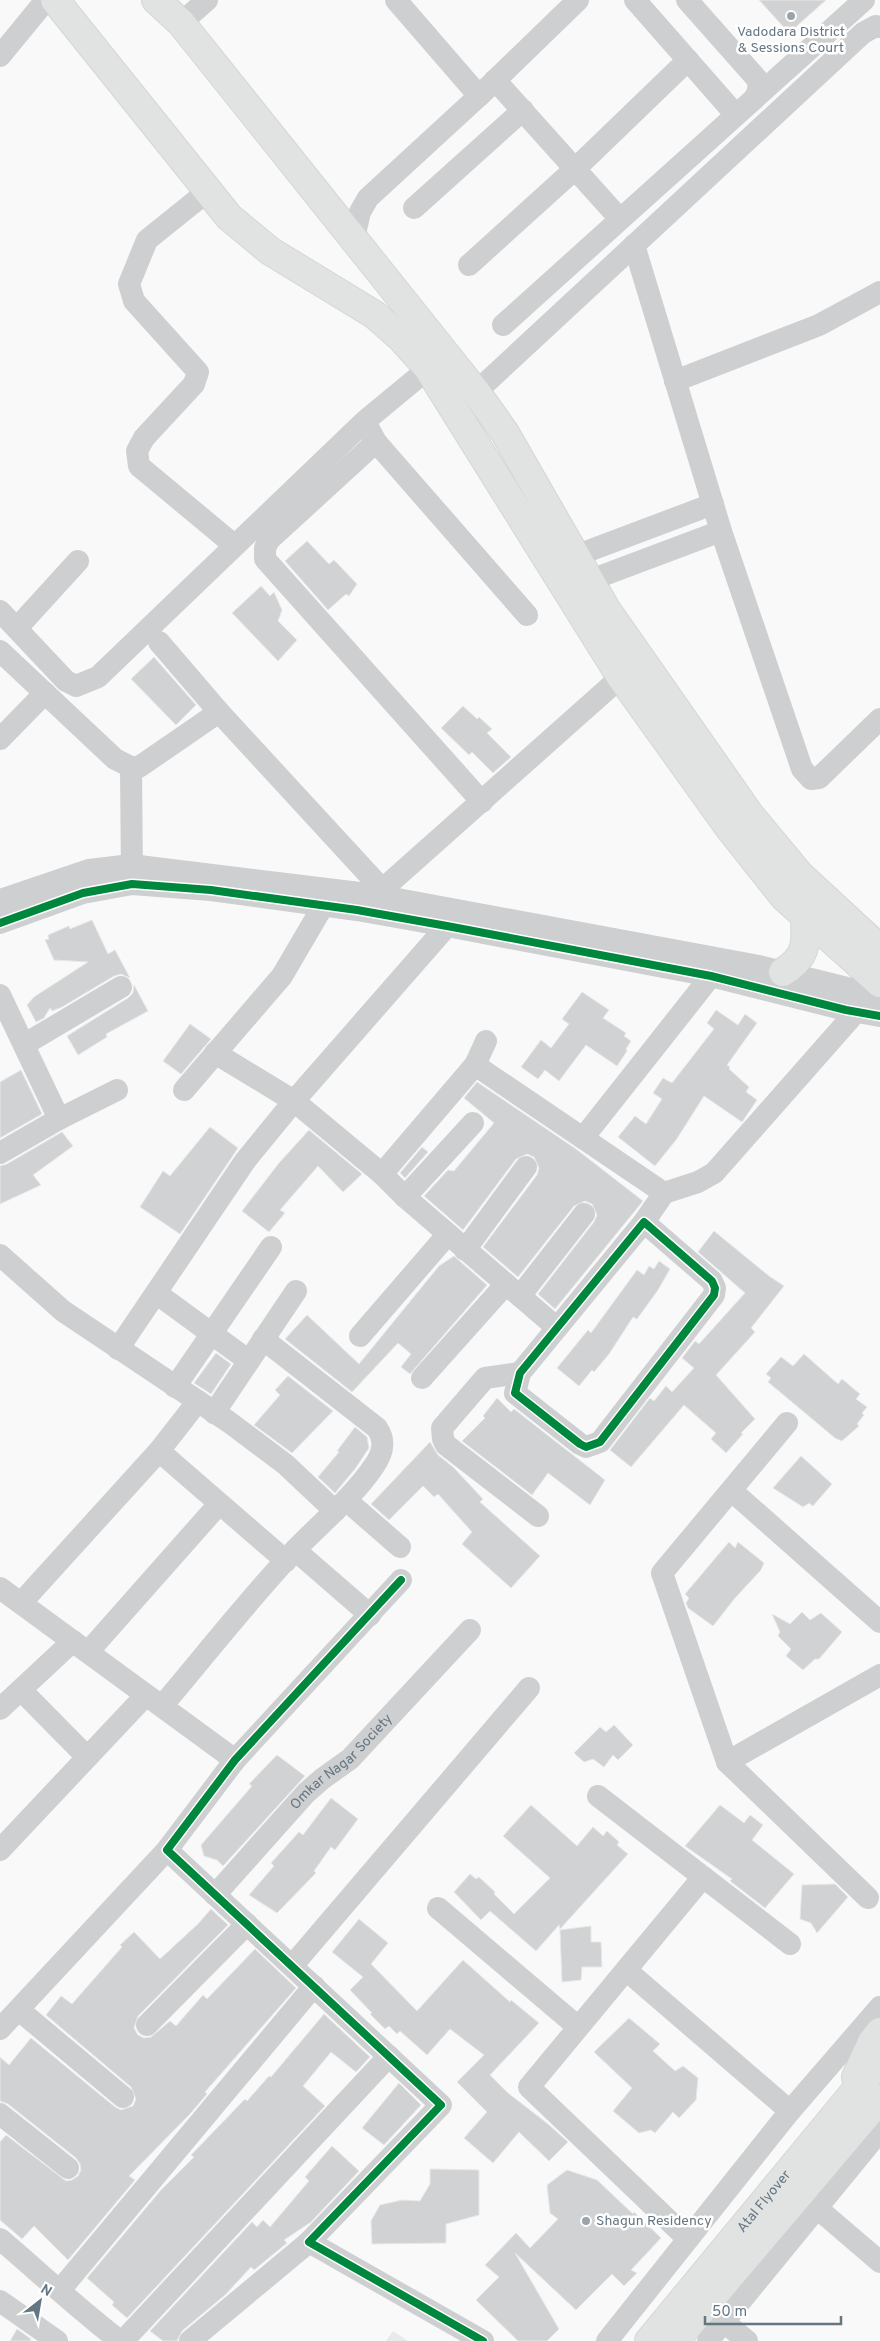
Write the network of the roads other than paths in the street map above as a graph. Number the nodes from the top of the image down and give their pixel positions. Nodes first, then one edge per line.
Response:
1 (46, 0) edge
2 (55, 0) edge
3 (156, 0) edge
4 (207, 0) edge
5 (396, 0) edge
6 (578, 0) edge
7 (635, 0) edge
8 (687, 0) edge
9 (864, 0) edge
10 (181, 23) junction
11 (880, 27) edge
12 (0, 56) edge
13 (688, 60) junction
14 (495, 80) junction
15 (479, 96) junction
16 (754, 99) junction
17 (522, 110) junction
18 (736, 115) junction
19 (575, 169) junction
20 (208, 191) junction
21 (414, 208) dead end
22 (620, 219) junction
23 (354, 238) junction
24 (634, 245) junction
25 (469, 265) dead end
26 (880, 292) edge
27 (503, 325) dead end
28 (438, 361) junction
29 (675, 381) junction
30 (476, 392) junction
31 (365, 421) junction
32 (376, 442) junction
33 (712, 504) junction
34 (721, 531) junction
35 (234, 545) junction
36 (575, 556) junction
37 (78, 560) dead end
38 (588, 581) junction
39 (0, 611) edge
40 (527, 615) dead end
41 (17, 628) junction
42 (159, 642) dead end
43 (0, 651) edge
44 (621, 677) junction
45 (45, 693) junction
46 (219, 712) junction
47 (880, 720) edge
48 (0, 739) edge
49 (131, 767) junction
50 (482, 802) junction
51 (132, 874) junction
52 (379, 892) junction
53 (0, 900) edge
54 (323, 906) junction
55 (424, 913) junction
56 (805, 916) junction
57 (0, 923) edge
58 (447, 926) junction
59 (880, 949) edge
60 (783, 972) junction
61 (711, 976) junction
62 (121, 987) dead end
63 (0, 995) edge
64 (871, 996) edge
65 (880, 1016) edge
66 (486, 1041) dead end
67 (25, 1044) junction
68 (215, 1053) junction
69 (475, 1065) junction
70 (117, 1090) dead end
71 (184, 1090) dead end
72 (294, 1101) junction
73 (60, 1119) junction
74 (473, 1123) dead end
75 (583, 1138) junction
76 (0, 1153) edge
77 (526, 1167) dead end
78 (382, 1174) junction
79 (664, 1193) junction
80 (405, 1197) junction
81 (584, 1214) dead end
82 (644, 1222) junction
83 (448, 1234) junction
84 (270, 1247) dead end
85 (465, 1250) junction
86 (0, 1255) edge
87 (513, 1290) junction
88 (296, 1291) dead end
89 (156, 1292) junction
90 (556, 1327) junction
91 (212, 1334) junction
92 (360, 1336) dead end
93 (264, 1339) junction
94 (118, 1349) junction
95 (249, 1361) junction
96 (520, 1373) junction
97 (422, 1378) dead end
98 (175, 1387) junction
99 (206, 1407) junction
100 (788, 1423) dead end
101 (159, 1451) junction
102 (732, 1491) junction
103 (219, 1504) junction
104 (340, 1505) junction
105 (538, 1516) dead end
106 (400, 1547) dead end
107 (290, 1556) junction
108 (401, 1580) dead end
109 (0, 1588) edge
110 (21, 1603) junction
111 (370, 1615) junction
112 (880, 1622) edge
113 (470, 1630) dead end
114 (81, 1647) junction
115 (880, 1675) edge
116 (529, 1688) dead end
117 (21, 1690) junction
118 (154, 1700) junction
119 (0, 1709) edge
120 (87, 1757) junction
121 (235, 1760) junction
122 (727, 1762) junction
123 (598, 1796) dead end
124 (0, 1850) edge
125 (167, 1850) junction
126 (703, 1877) junction
127 (216, 1895) junction
128 (868, 1898) dead end
129 (438, 1908) dead end
130 (247, 1924) junction
131 (790, 1944) dead end
132 (292, 1966) junction
133 (626, 1970) junction
134 (314, 1986) junction
135 (880, 2007) edge
136 (19, 2010) junction
137 (147, 2025) dead end
138 (578, 2027) junction
139 (0, 2029) edge
140 (880, 2032) edge
141 (389, 2056) junction
142 (880, 2061) edge
143 (124, 2097) dead end
144 (880, 2099) edge
145 (846, 2102) junction
146 (790, 2110) junction
147 (0, 2114) edge
148 (880, 2131) edge
149 (68, 2168) dead end
150 (817, 2208) junction
151 (0, 2239) edge
152 (688, 2239) junction
153 (309, 2242) junction
154 (880, 2262) edge
155 (60, 2290) junction
156 (3, 2308) edge
157 (724, 2322) junction
158 (96, 2334) edge
159 (57, 2341) edge
160 (122, 2341) edge
161 (190, 2341) edge
162 (483, 2341) edge
163 (607, 2341) edge
164 (649, 2341) edge
165 (676, 2341) edge
166 (708, 2341) edge
167 (747, 2341) edge

1 - 12 street
2 - 20 main road
3 - 10 main road
4 - 10 street
5 - 15 street
6 - 14 street
7 - 13 street
8 - 16 street
9 - 16 street
10 - 23 main road
11 - 24 street
13 - 18 street
13 - 19 street
14 - 15 street
14 - 17 street
15 - 23 street
16 - 18 street
17 - 19 street
17 - 21 street
18 - 22 street
19 - 22 street
19 - 25 street
20 - 28 main road
20 - 35 street
22 - 27 street
23 - 28 main road
24 - 29 street
24 - 30 street
26 - 29 street
28 - 30 main road
28 - 31 street
28 - 44 main road
29 - 33 street
30 - 36 main road
31 - 32 street
31 - 35 street
32 - 40 street
32 - 50 street
33 - 34 street
33 - 36 street
34 - 38 street
34 - 47 street
35 - 41 street
36 - 38 main road
37 - 41 street
38 - 59 main road
39 - 41 street
42 - 46 street
43 - 45 street
44 - 50 street
44 - 56 main road
45 - 48 street
45 - 49 street
46 - 49 street
46 - 52 street
49 - 51 street
50 - 52 street
51 - 52 street
51 - 53 street
51 - 54 street
51 - 57 street
52 - 55 street
54 - 55 street
54 - 68 street
55 - 58 street
55 - 60 street
56 - 60 main road
56 - 64 main road
58 - 61 street
58 - 72 street
60 - 64 street
61 - 64 street
61 - 75 street
62 - 67 street
63 - 67 street
64 - 65 street
64 - 79 street
66 - 69 street
67 - 73 street
68 - 71 street
68 - 72 street
69 - 75 street
69 - 78 street
70 - 73 street
72 - 78 street
72 - 89 street
73 - 76 street
74 - 80 street
75 - 79 street
77 - 85 street
78 - 80 street
79 - 82 street
80 - 83 street
81 - 87 street
82 - 90 street
82 - 96 street
83 - 85 street
83 - 92 street
84 - 91 street
85 - 87 street
86 - 94 street
87 - 90 street
87 - 97 street
88 - 93 street
89 - 91 street
89 - 94 street
90 - 96 street
91 - 95 street
91 - 98 street
93 - 95 street
93 - 104 street
94 - 98 street
95 - 99 street
96 - 105 street
98 - 99 street
99 - 101 street
99 - 104 street
100 - 102 street
101 - 103 street
101 - 110 street
102 - 112 street
102 - 122 street
103 - 107 street
103 - 114 street
104 - 106 street
104 - 107 street
107 - 111 street
107 - 118 street
108 - 111 street
109 - 110 street
110 - 114 street
111 - 121 street
113 - 127 street, Omkar Nagar Society
114 - 117 street
114 - 118 street
115 - 122 street
116 - 132 street
117 - 119 street
117 - 120 street
118 - 120 street
118 - 121 street
120 - 124 street
121 - 125 street
122 - 128 street
123 - 126 street
125 - 127 street
125 - 136 street
126 - 131 street
126 - 133 street
127 - 130 street
129 - 138 street
130 - 132 street
130 - 137 street
132 - 134 street
133 - 138 street
133 - 146 street
134 - 141 street
134 - 155 street
135 - 146 street
136 - 139 street
136 - 143 street
138 - 152 street
140 - 145 main road
141 - 153 street
141 - 160 street
142 - 145 main road, Atal Flyover
144 - 165 main road, Atal Flyover
145 - 164 main road, Atal Flyover
146 - 152 street
147 - 149 street
148 - 150 street
150 - 154 street
150 - 157 street
151 - 155 street
152 - 163 street
153 - 161 street
153 - 162 street
155 - 158 street
156 - 159 street
157 - 166 street
157 - 167 street
158 - 160 street

